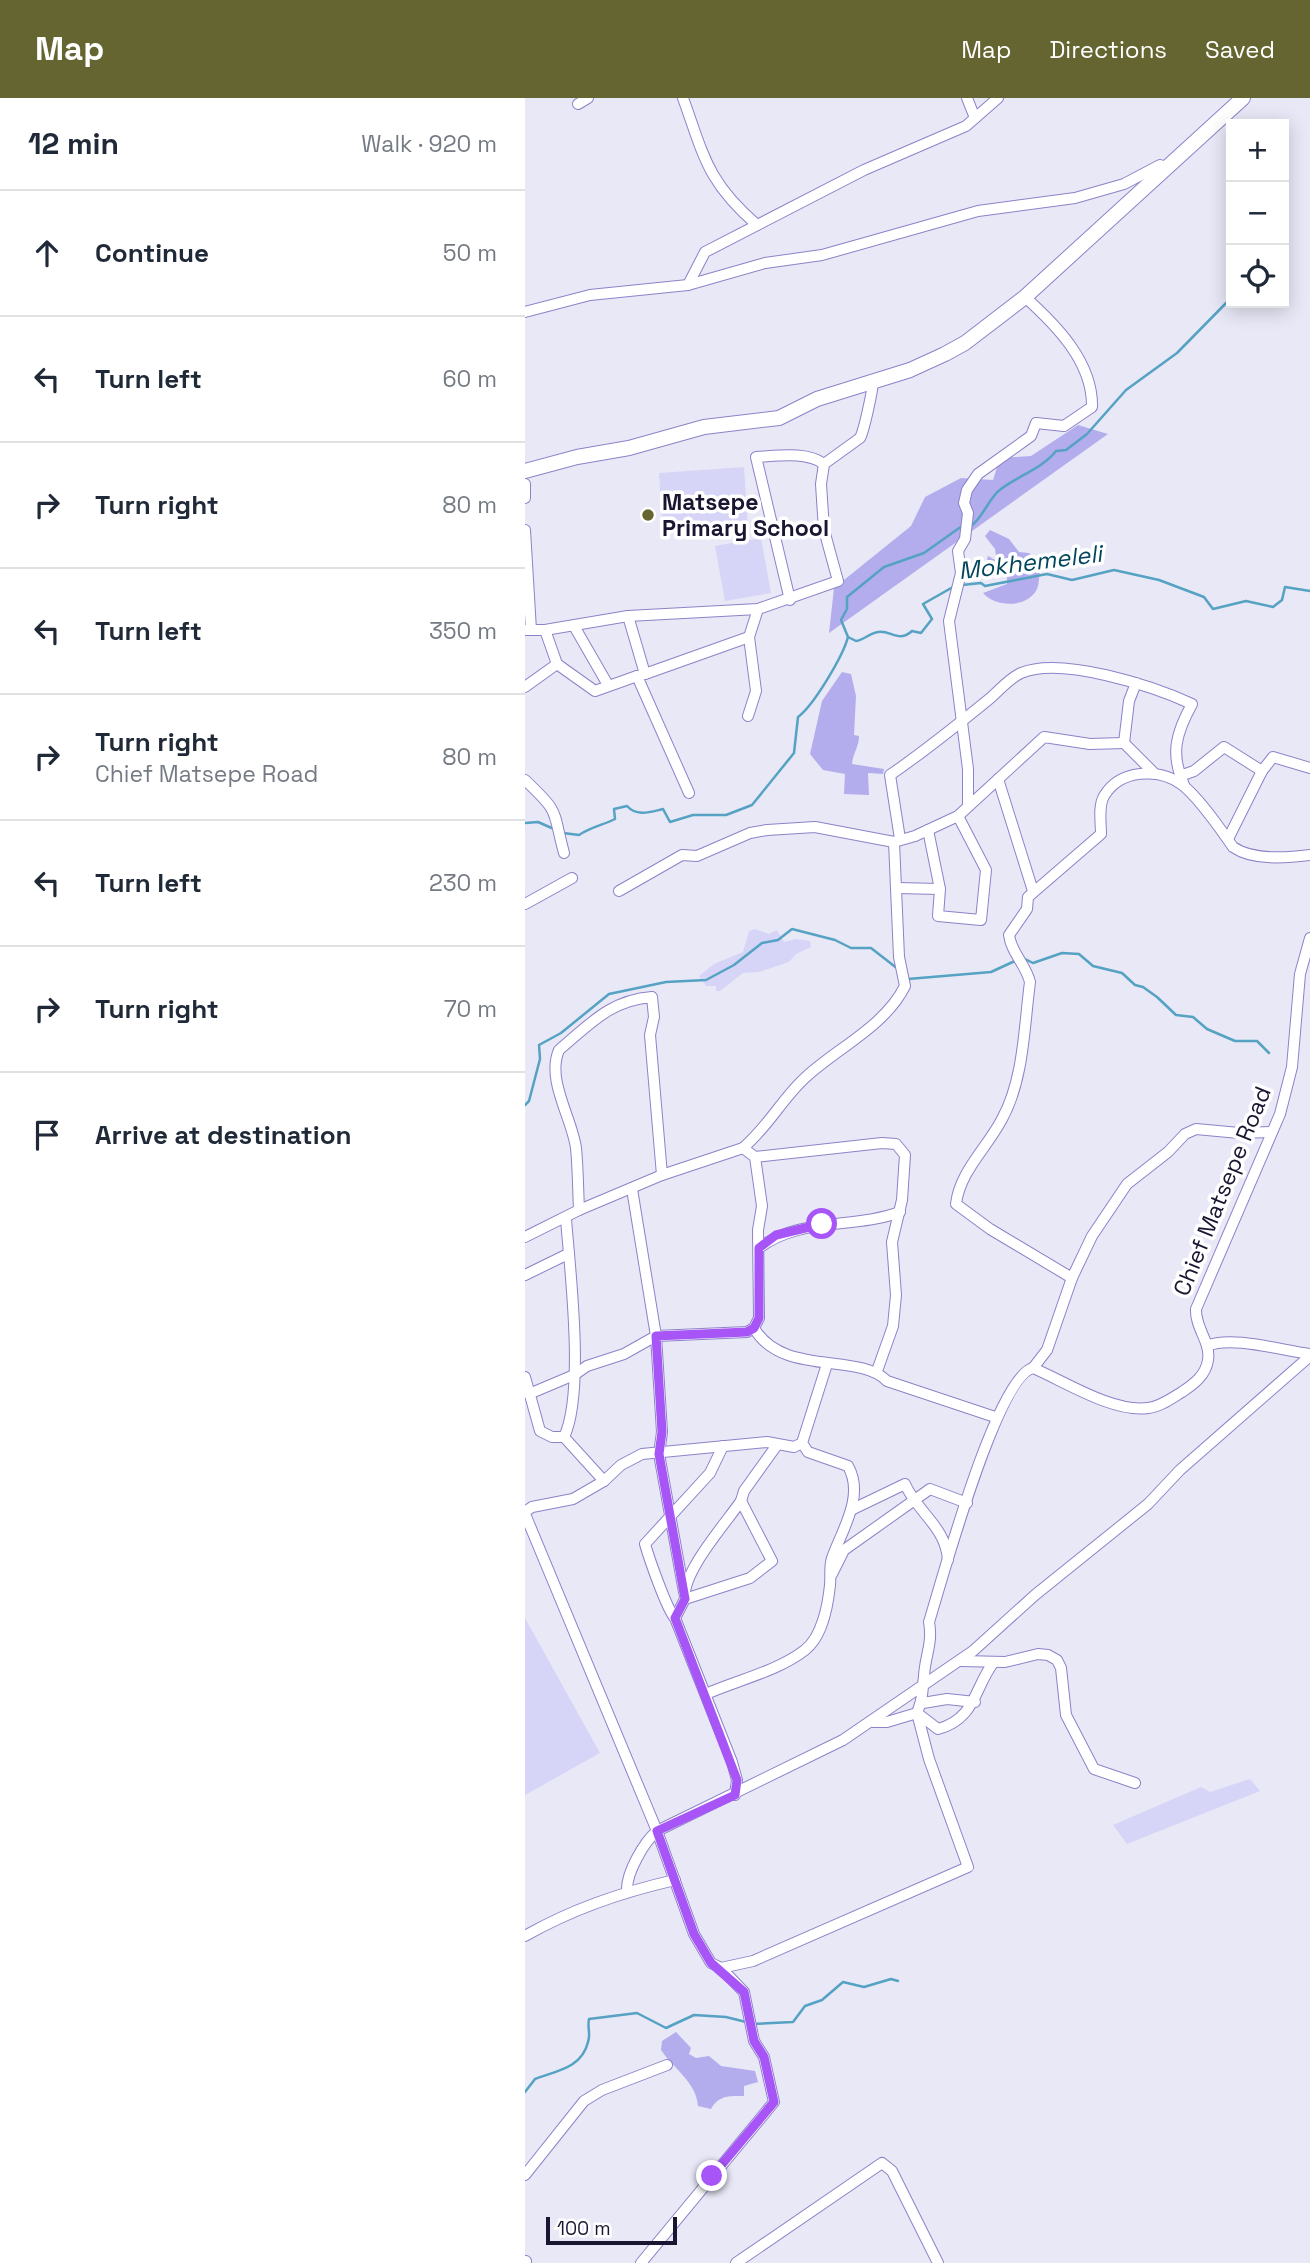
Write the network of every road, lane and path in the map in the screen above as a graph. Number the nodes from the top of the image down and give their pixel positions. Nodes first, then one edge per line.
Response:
1 (683, 98) edge
2 (967, 98) edge
3 (998, 98) edge
4 (1243, 98) edge
5 (975, 118) junction
6 (1165, 167) junction
7 (757, 225) junction
8 (688, 285) junction
9 (1025, 297) junction
10 (525, 312) edge
11 (873, 381) junction
12 (824, 464) junction
13 (525, 471) edge
14 (525, 484) edge
15 (525, 498) edge
16 (525, 530) edge
17 (525, 543) edge
18 (790, 600) junction
19 (741, 608) junction
20 (758, 609) junction
21 (628, 616) junction
22 (752, 625) junction
23 (574, 626) junction
24 (528, 630) edge
25 (545, 630) junction
26 (749, 637) junction
27 (557, 664) junction
28 (641, 675) junction
29 (1136, 683) junction
30 (608, 685) junction
31 (525, 687) edge
32 (748, 716) dead end
33 (961, 720) junction
34 (1124, 743) junction
35 (1310, 768) edge
36 (1262, 771) junction
37 (1153, 772) junction
38 (998, 779) junction
39 (525, 780) edge
40 (1182, 780) junction
41 (689, 793) dead end
42 (968, 806) junction
43 (958, 816) junction
44 (929, 830) junction
45 (1228, 839) junction
46 (897, 841) junction
47 (564, 853) dead end
48 (1310, 855) edge
49 (572, 877) dead end
50 (897, 887) junction
51 (940, 889) junction
52 (619, 891) dead end
53 (1033, 891) junction
54 (525, 904) edge
55 (1310, 938) edge
56 (1271, 1132) junction
57 (743, 1148) junction
58 (755, 1157) junction
59 (662, 1175) junction
60 (632, 1189) junction
61 (579, 1210) junction
62 (900, 1212) junction
63 (566, 1219) junction
64 (525, 1237) edge
65 (759, 1248) junction
66 (568, 1254) junction
67 (525, 1275) edge
68 (1072, 1278) junction
69 (754, 1328) junction
70 (656, 1336) junction
71 (1207, 1346) junction
72 (1310, 1355) edge
73 (827, 1364) junction
74 (1033, 1368) junction
75 (877, 1371) junction
76 (574, 1375) junction
77 (525, 1377) edge
78 (529, 1394) junction
79 (995, 1417) junction
80 (564, 1437) junction
81 (802, 1443) junction
82 (777, 1445) junction
83 (723, 1446) junction
84 (659, 1454) junction
85 (604, 1481) junction
86 (741, 1501) junction
87 (913, 1502) junction
88 (967, 1503) junction
89 (851, 1510) junction
90 (525, 1513) edge
91 (671, 1519) junction
92 (948, 1565) junction
93 (830, 1576) junction
94 (685, 1595) junction
95 (675, 1618) junction
96 (930, 1650) junction
97 (958, 1661) junction
98 (993, 1663) junction
99 (943, 1671) junction
100 (925, 1685) junction
101 (706, 1694) junction
102 (975, 1702) junction
103 (920, 1708) junction
104 (873, 1722) junction
105 (1135, 1783) dead end
106 (735, 1795) junction
107 (657, 1831) junction
108 (675, 1880) junction
109 (627, 1891) junction
110 (525, 1936) edge
111 (721, 1968) junction
112 (667, 2065) dead end
113 (525, 2175) edge
114 (641, 2263) edge
115 (736, 2263) edge
116 (938, 2263) edge

1 - 7 street
2 - 5 street
3 - 5 street
4 - 6 street
5 - 7 street
6 - 8 street
6 - 9 street
7 - 8 street
8 - 10 street
9 - 11 street
9 - 33 street
11 - 12 street
11 - 13 street
12 - 18 street
12 - 18 street
14 - 15 street
16 - 17 street
17 - 24 street
18 - 20 street
19 - 20 street
19 - 21 street
19 - 22 street
20 - 22 street
21 - 23 street
21 - 28 street
22 - 26 street
23 - 25 street
23 - 30 street
24 - 25 street
25 - 27 street
26 - 28 street
26 - 32 street
27 - 30 street
27 - 31 street
28 - 30 street
28 - 41 street
29 - 33 street
29 - 34 street
29 - 40 street
33 - 42 street
33 - 46 street
34 - 37 street
34 - 38 street
35 - 36 street
36 - 40 street
36 - 45 street
37 - 40 street
37 - 53 street
38 - 42 street
38 - 53 street
39 - 47 street
40 - 45 street
42 - 43 street
43 - 44 street
43 - 51 street
44 - 46 street
44 - 51 street
45 - 48 street
46 - 50 street
46 - 52 street
49 - 54 street
50 - 51 street
50 - 57 street
53 - 68 street
55 - 56 street, Chief Matsepe Road
56 - 68 street
56 - 71 street, Chief Matsepe Road
57 - 58 street
57 - 59 street
58 - 62 street
58 - 65 street
59 - 60 street
59 - 61 street
60 - 61 street
60 - 70 street
61 - 63 street
62 - 65 street
62 - 75 street
63 - 64 street
63 - 66 street
65 - 69 street
66 - 67 street
66 - 76 street
68 - 74 street
69 - 70 street
69 - 73 street
70 - 76 street
70 - 84 street
71 - 72 street
71 - 74 street
72 - 97 street
73 - 75 street
73 - 81 street
74 - 79 street
75 - 79 street
76 - 78 street
76 - 80 street
77 - 78 street
78 - 80 street
79 - 88 street
80 - 85 street
81 - 82 street
81 - 89 street
82 - 83 street
82 - 86 street
83 - 84 street
83 - 91 street
84 - 85 street
84 - 91 street
85 - 90 street
86 - 94 street
86 - 94 street
87 - 88 street
87 - 89 street
87 - 92 street
87 - 93 street
88 - 92 street
89 - 93 street
90 - 107 street
91 - 94 street
91 - 95 street
92 - 96 street
93 - 101 street
94 - 95 street
95 - 101 street
96 - 99 street
96 - 100 street
97 - 98 street
97 - 99 street
98 - 102 street
98 - 105 street
99 - 100 street
100 - 103 street
100 - 104 street
101 - 106 street
102 - 103 street
102 - 103 street
103 - 104 street
103 - 111 street
104 - 106 street
106 - 107 street
107 - 108 street
107 - 109 street
108 - 109 street
108 - 111 street
109 - 110 street
111 - 114 street
112 - 113 street
115 - 116 street

